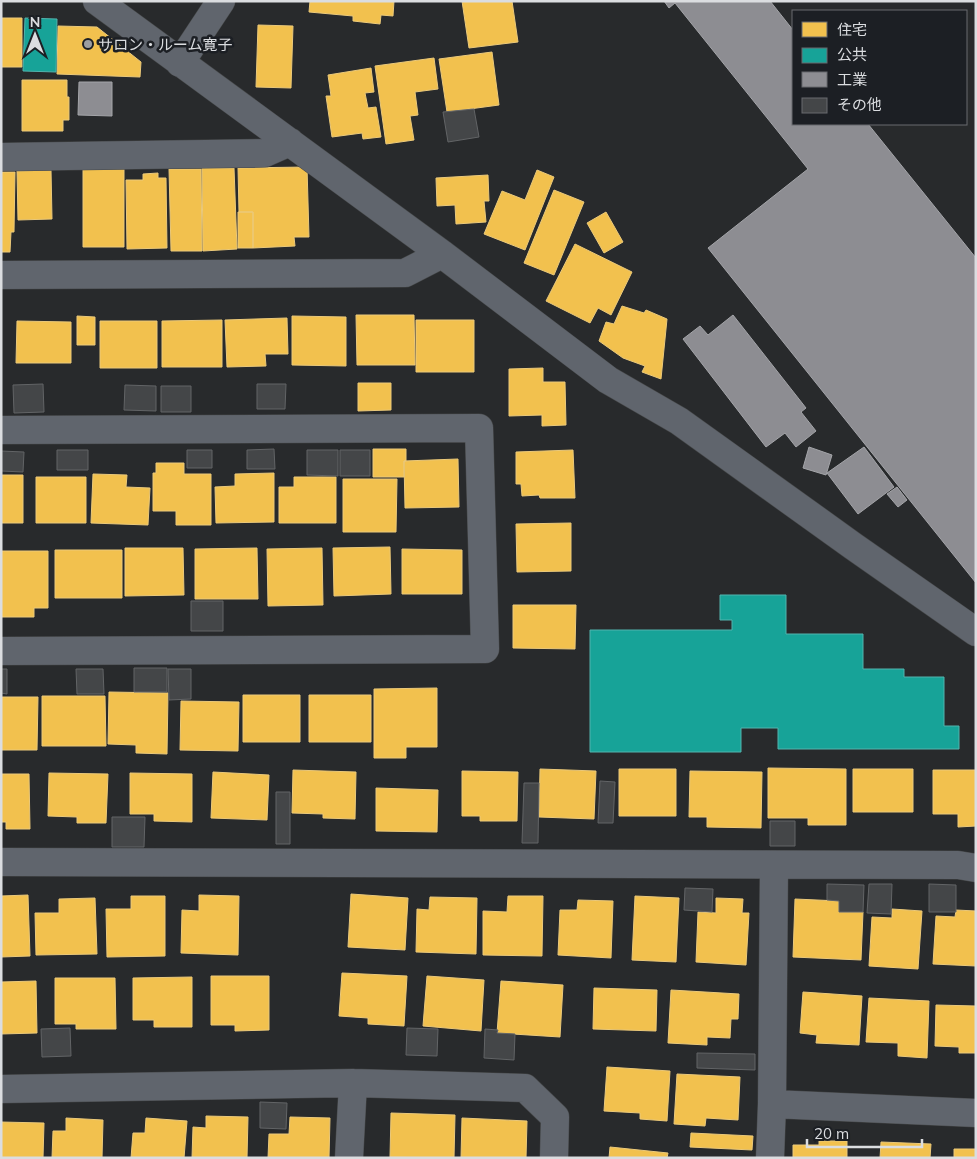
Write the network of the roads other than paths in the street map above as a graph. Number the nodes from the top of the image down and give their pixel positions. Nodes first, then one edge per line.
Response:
1 (97, 1) edge
2 (221, 1) edge
3 (180, 63) junction
4 (290, 142) junction
5 (1, 158) edge
6 (442, 254) junction
7 (1, 275) edge
8 (1, 430) edge
9 (976, 632) edge
10 (1, 651) edge
11 (1, 862) edge
12 (774, 865) junction
13 (976, 868) edge
14 (353, 1083) junction
15 (1, 1089) edge
16 (772, 1104) junction
17 (976, 1113) edge
18 (349, 1158) edge
19 (554, 1158) edge
20 (770, 1158) edge

1 - 3 street
2 - 3 street
3 - 4 street
4 - 5 street
4 - 6 street
6 - 7 street
6 - 9 street
8 - 10 street
11 - 12 street
12 - 13 street
12 - 16 street
14 - 15 street
14 - 18 street
14 - 19 street
16 - 17 street
16 - 20 street

